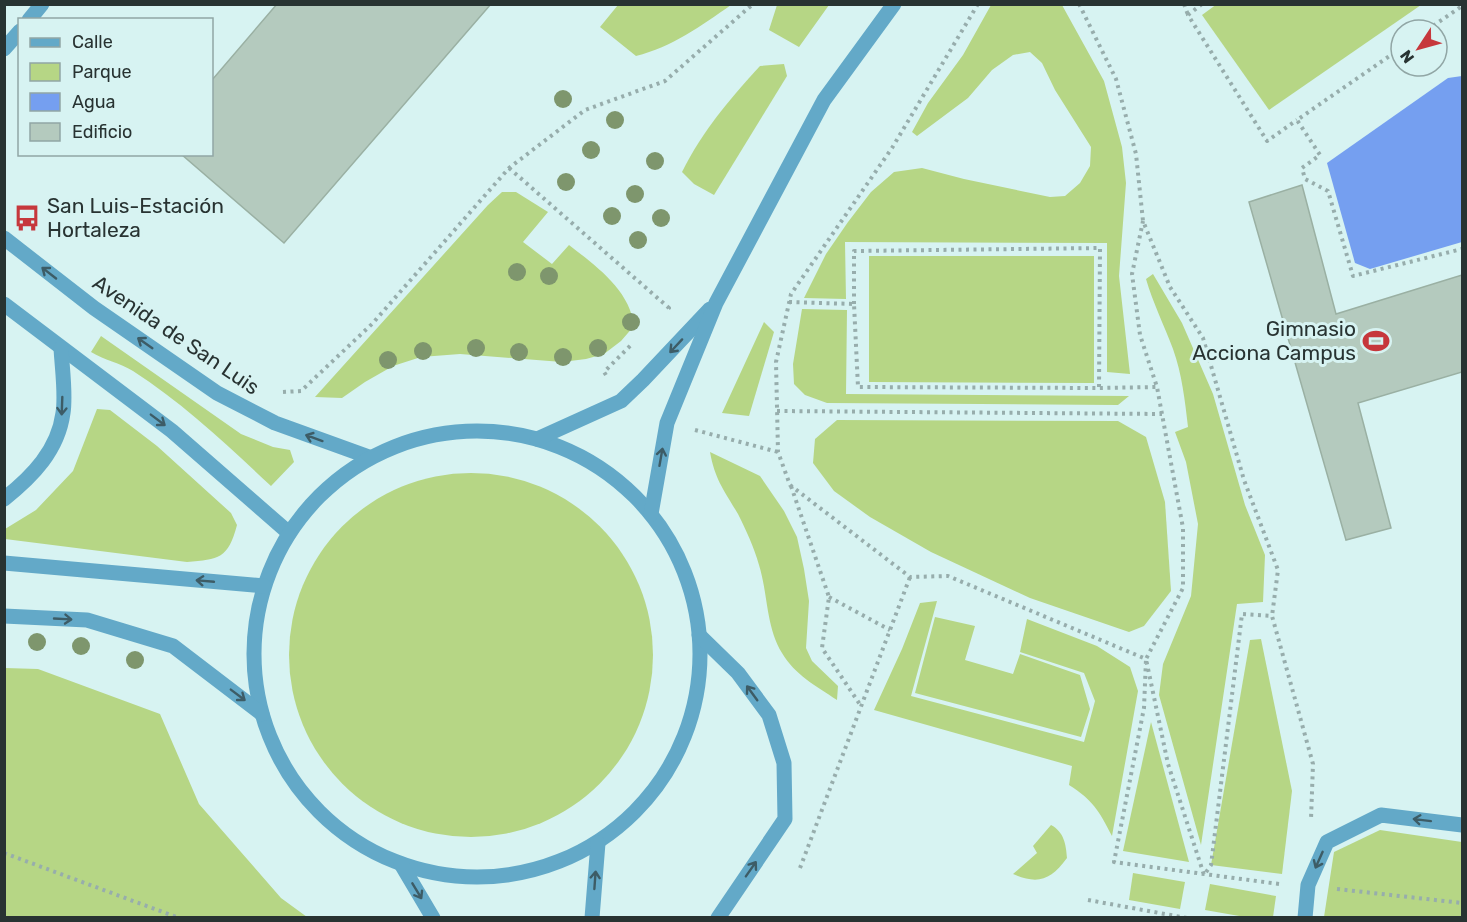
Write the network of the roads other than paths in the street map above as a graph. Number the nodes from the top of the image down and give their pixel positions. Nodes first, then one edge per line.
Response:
1 (42, 4) edge
2 (894, 4) edge
3 (31, 18) edge
4 (18, 33) edge
5 (4, 49) edge
6 (4, 238) edge
7 (716, 303) junction
8 (4, 304) edge
9 (61, 348) junction
10 (537, 438) junction
11 (369, 457) junction
12 (4, 499) edge
13 (651, 514) junction
14 (289, 533) junction
15 (4, 563) edge
16 (264, 586) junction
17 (4, 616) edge
18 (699, 634) junction
19 (262, 714) junction
20 (1462, 825) edge
21 (598, 843) junction
22 (401, 864) junction
23 (433, 918) edge
24 (592, 918) edge
25 (718, 918) edge
26 (1305, 918) edge

1 - 3 street
2 - 7 street
4 - 5 street
11 -> 6 street, Avenida de San Luis
7 -> 10 street
13 -> 7 street
8 - 9 street
9 -> 12 street
9 -> 14 street
10 - 11 street
10 - 13 street
11 - 14 street
13 - 18 street
14 - 16 street
16 -> 15 street
16 - 19 street
17 -> 19 street
18 - 21 street
25 -> 18 street
19 - 22 street
20 -> 26 street
21 - 22 street
24 -> 21 street
22 -> 23 street

